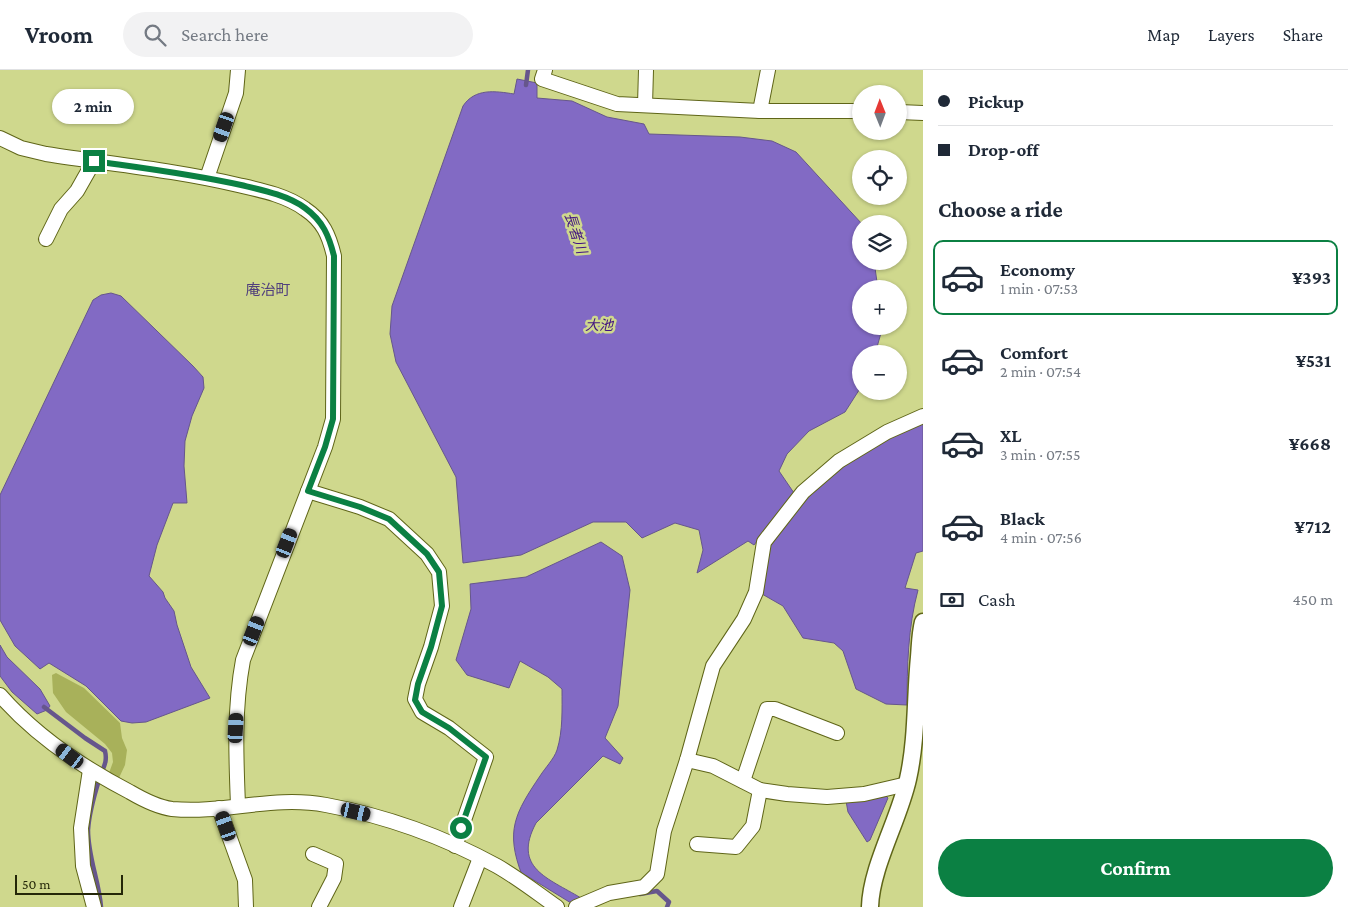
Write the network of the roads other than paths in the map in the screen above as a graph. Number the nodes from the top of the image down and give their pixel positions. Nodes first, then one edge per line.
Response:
1 (238, 70) edge
2 (545, 70) edge
3 (646, 70) edge
4 (768, 70) edge
5 (645, 105) junction
6 (760, 111) junction
7 (852, 111) edge
8 (908, 112) edge
9 (923, 113) edge
10 (0, 138) edge
11 (94, 161) junction
12 (207, 178) junction
13 (46, 240) dead end
14 (923, 416) edge
15 (308, 491) junction
16 (923, 622) edge
17 (0, 695) edge
18 (837, 732) dead end
19 (918, 750) edge
20 (687, 760) junction
21 (90, 770) junction
22 (743, 781) junction
23 (907, 784) junction
24 (760, 790) junction
25 (238, 805) junction
26 (219, 808) junction
27 (697, 844) dead end
28 (455, 846) junction
29 (313, 854) dead end
30 (480, 858) junction
31 (545, 902) edge
32 (94, 907) edge
33 (246, 907) edge
34 (320, 907) edge
35 (461, 907) edge
36 (556, 907) edge
37 (576, 907) edge
38 (870, 907) edge

1 - 12 street
2 - 5 street
3 - 5 street
4 - 6 street
5 - 6 street
6 - 7 street
8 - 9 street
10 - 11 street
11 - 12 street
11 - 13 street
12 - 15 street
14 - 20 street
15 - 25 street
15 - 28 street
16 - 19 street
17 - 21 street
18 - 22 street
19 - 23 street
20 - 22 street
20 - 37 street
21 - 26 street
21 - 32 street
22 - 24 street
23 - 24 street
23 - 38 street
24 - 27 street
25 - 26 street
25 - 28 street
26 - 33 street
28 - 30 street
29 - 34 street
30 - 31 street
30 - 35 street
31 - 36 street

